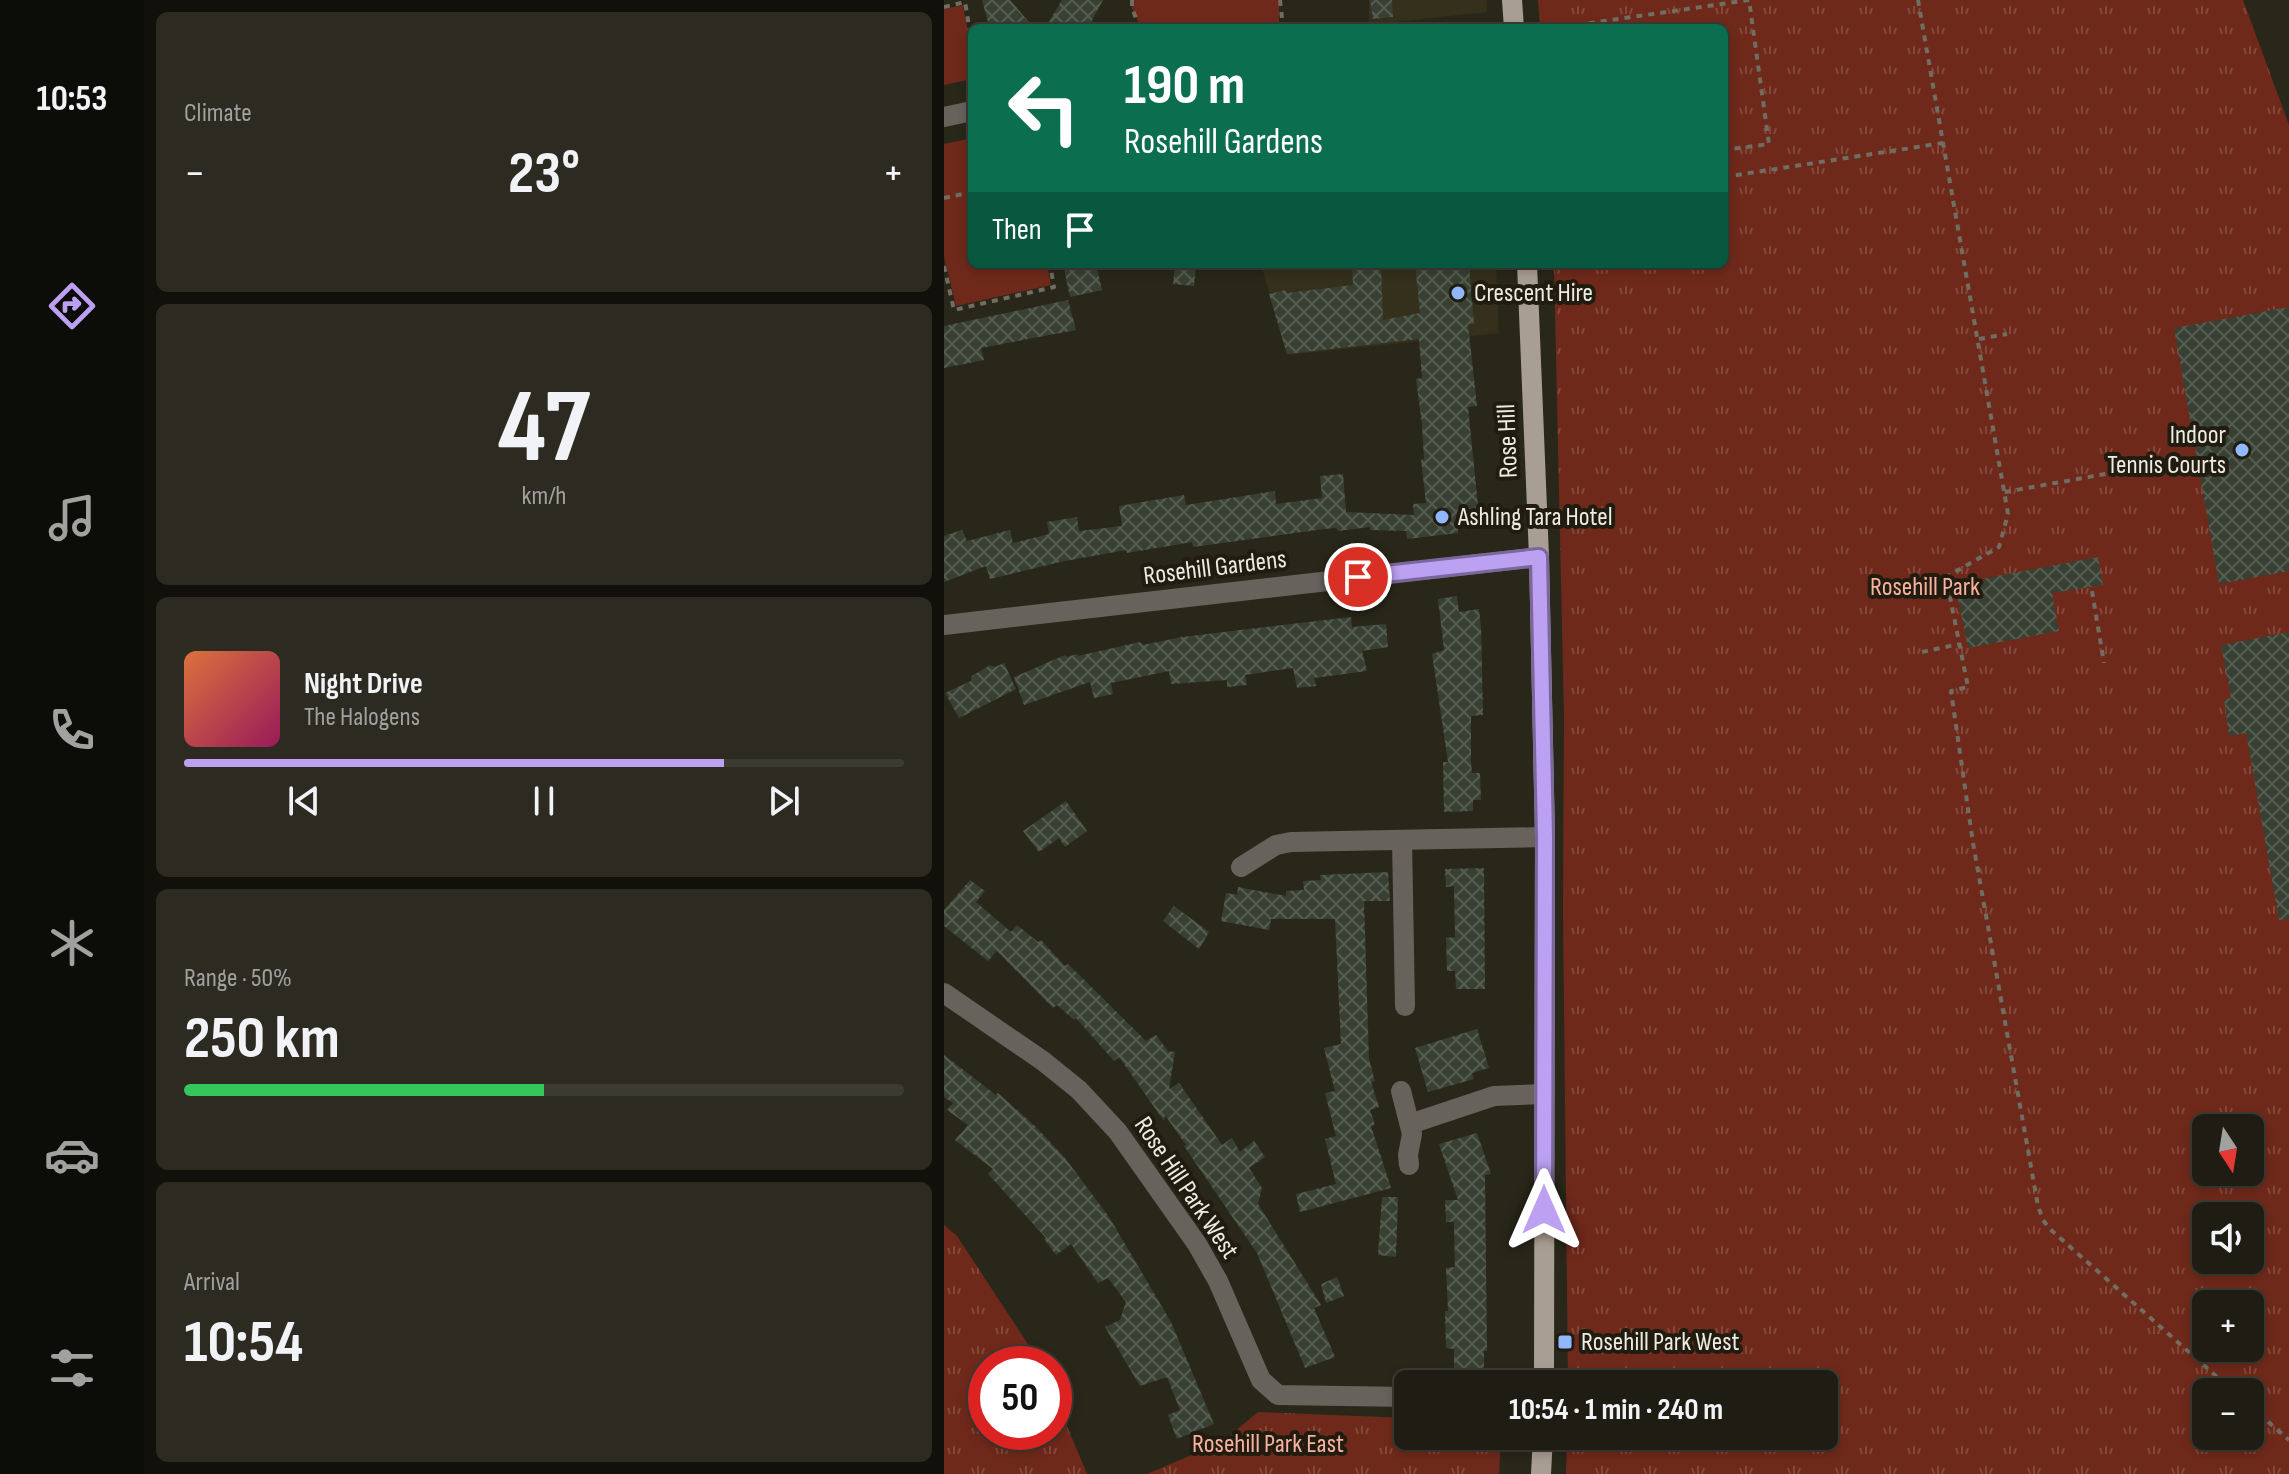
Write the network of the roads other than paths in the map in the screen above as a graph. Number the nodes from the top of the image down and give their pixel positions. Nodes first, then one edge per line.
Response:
1 (1512, 0) edge
2 (1514, 24) edge
3 (968, 112) edge
4 (944, 117) edge
5 (1527, 268) edge
6 (1539, 557) junction
7 (944, 625) edge
8 (1545, 837) junction
9 (1402, 840) junction
10 (1241, 867) dead end
11 (944, 993) edge
12 (1405, 1006) dead end
13 (1401, 1091) dead end
14 (1544, 1094) junction
15 (1410, 1124) junction
16 (1409, 1165) dead end
17 (1544, 1370) edge
18 (1394, 1397) edge
19 (1542, 1450) edge
20 (1541, 1474) edge

1 - 2 main road
3 - 4 street
5 - 6 main road, Rose Hill
6 - 7 street, Rosehill Gardens
6 - 8 main road, Rose Hill
8 - 9 street
8 - 14 main road, Rose Hill
9 - 10 street
9 - 12 street
11 - 18 street, Rose Hill Park West
13 - 15 street
14 - 15 street
14 - 17 main road, Rose Hill
15 - 16 street
19 - 20 main road

